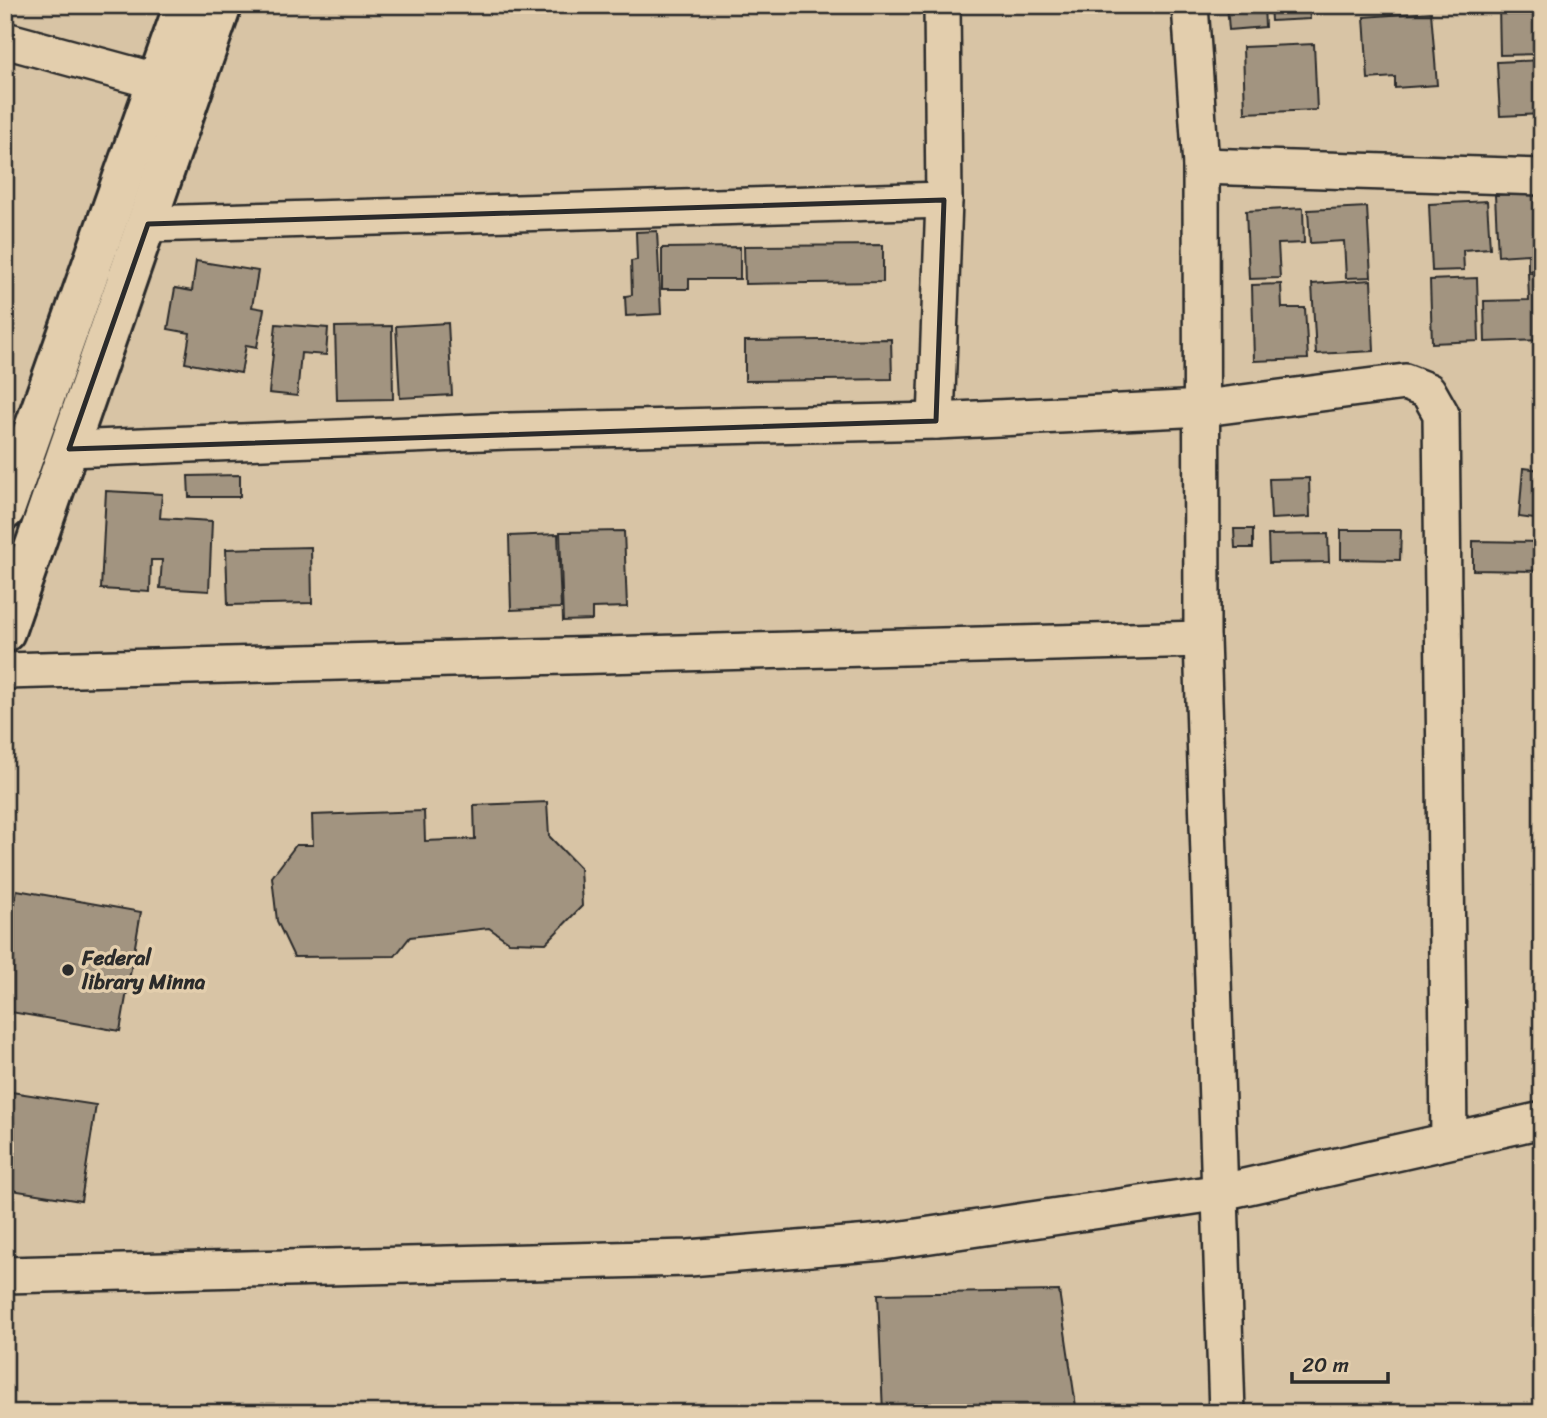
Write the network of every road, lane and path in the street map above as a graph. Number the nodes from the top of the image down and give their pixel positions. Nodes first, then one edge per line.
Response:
1 (184, 5) edge
2 (222, 5) edge
3 (942, 5) edge
4 (1190, 5) edge
5 (5, 40) edge
6 (159, 82) junction
7 (1201, 166) junction
8 (1542, 177) edge
9 (944, 200) junction
10 (148, 224) junction
11 (1204, 408) junction
12 (936, 421) junction
13 (69, 449) junction
14 (5, 510) edge
15 (5, 632) edge
16 (1202, 639) junction
17 (5, 671) edge
18 (1542, 1121) edge
19 (1449, 1139) junction
20 (1222, 1192) junction
21 (5, 1275) edge
22 (1227, 1413) edge

1 - 6 main road
2 - 10 main road
3 - 9 street
4 - 7 street
5 - 6 street
6 - 14 main road
7 - 8 street
7 - 11 street
9 - 10 street
9 - 12 street
10 - 13 main road
11 - 12 street
11 - 16 street
11 - 19 street
12 - 13 street
13 - 15 main road
16 - 17 street
16 - 20 street
18 - 19 street
19 - 20 street
20 - 21 street
20 - 22 street

